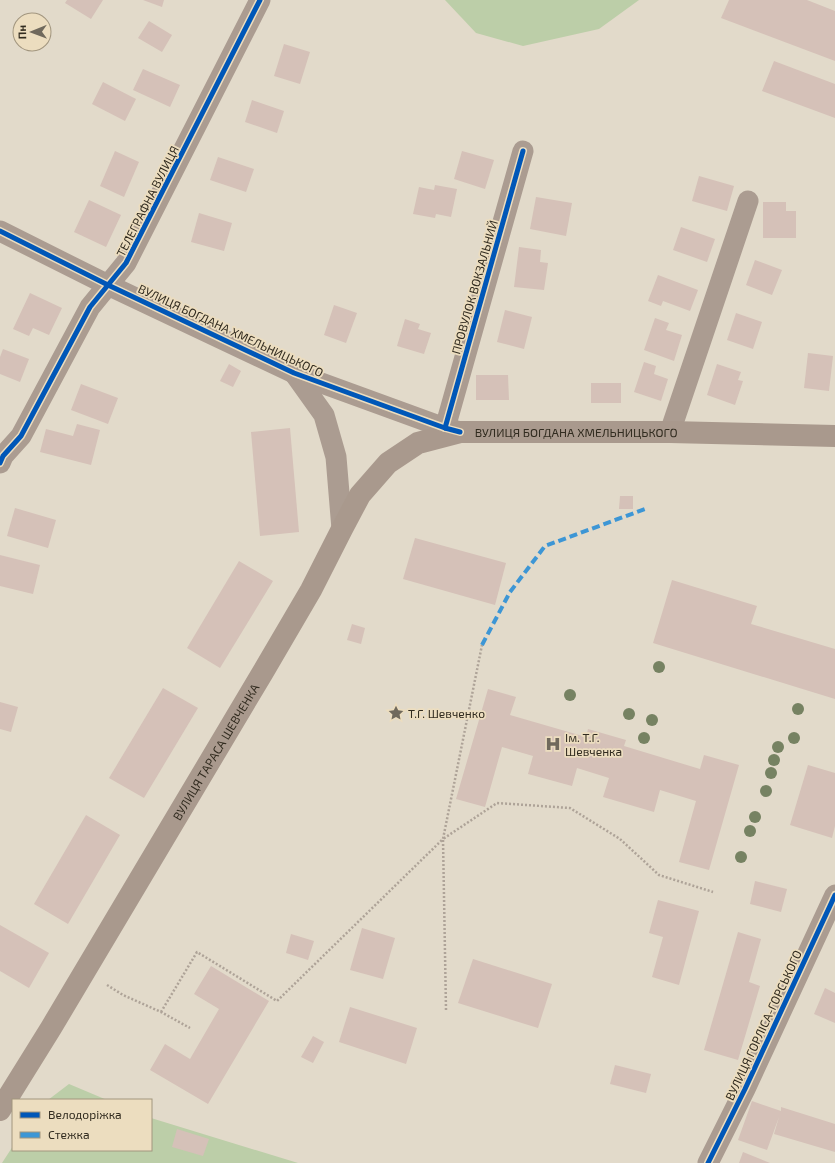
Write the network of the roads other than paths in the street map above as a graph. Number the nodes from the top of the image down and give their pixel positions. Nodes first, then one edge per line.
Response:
1 (260, 0) edge
2 (522, 151) dead end
3 (748, 201) dead end
4 (0, 231) edge
5 (108, 284) junction
6 (294, 373) junction
7 (453, 430) junction
8 (670, 432) junction
9 (835, 436) edge
10 (0, 463) edge
11 (342, 529) junction
12 (835, 895) edge
13 (0, 1110) edge
14 (708, 1163) edge

1 - 5 street, ТЕЛЕГРАФНА ВУЛИЦЯ
2 - 7 street, ПРОВУЛОК ВОКЗАЛЬНИЙ
3 - 8 street
4 - 5 street, ВУЛИЦЯ БОГДАНА ХМЕЛЬНИЦЬКОГО
5 - 6 street, ВУЛИЦЯ БОГДАНА ХМЕЛЬНИЦЬКОГО
5 - 10 street, ТЕЛЕГРАФНА ВУЛИЦЯ
6 - 7 street, ВУЛИЦЯ БОГДАНА ХМЕЛЬНИЦЬКОГО
6 - 11 street
7 - 8 main road, ВУЛИЦЯ БОГДАНА ХМЕЛЬНИЦЬКОГО
7 - 11 main road, ВУЛИЦЯ ТАРАСА ШЕВЧЕНКА
8 - 9 main road, ВУЛИЦЯ БОГДАНА ХМЕЛЬНИЦЬКОГО
11 - 13 main road, ВУЛИЦЯ ТАРАСА ШЕВЧЕНКА
12 - 14 street, ВУЛИЦЯ ГОРЛІСА-ГОРСЬКОГО

